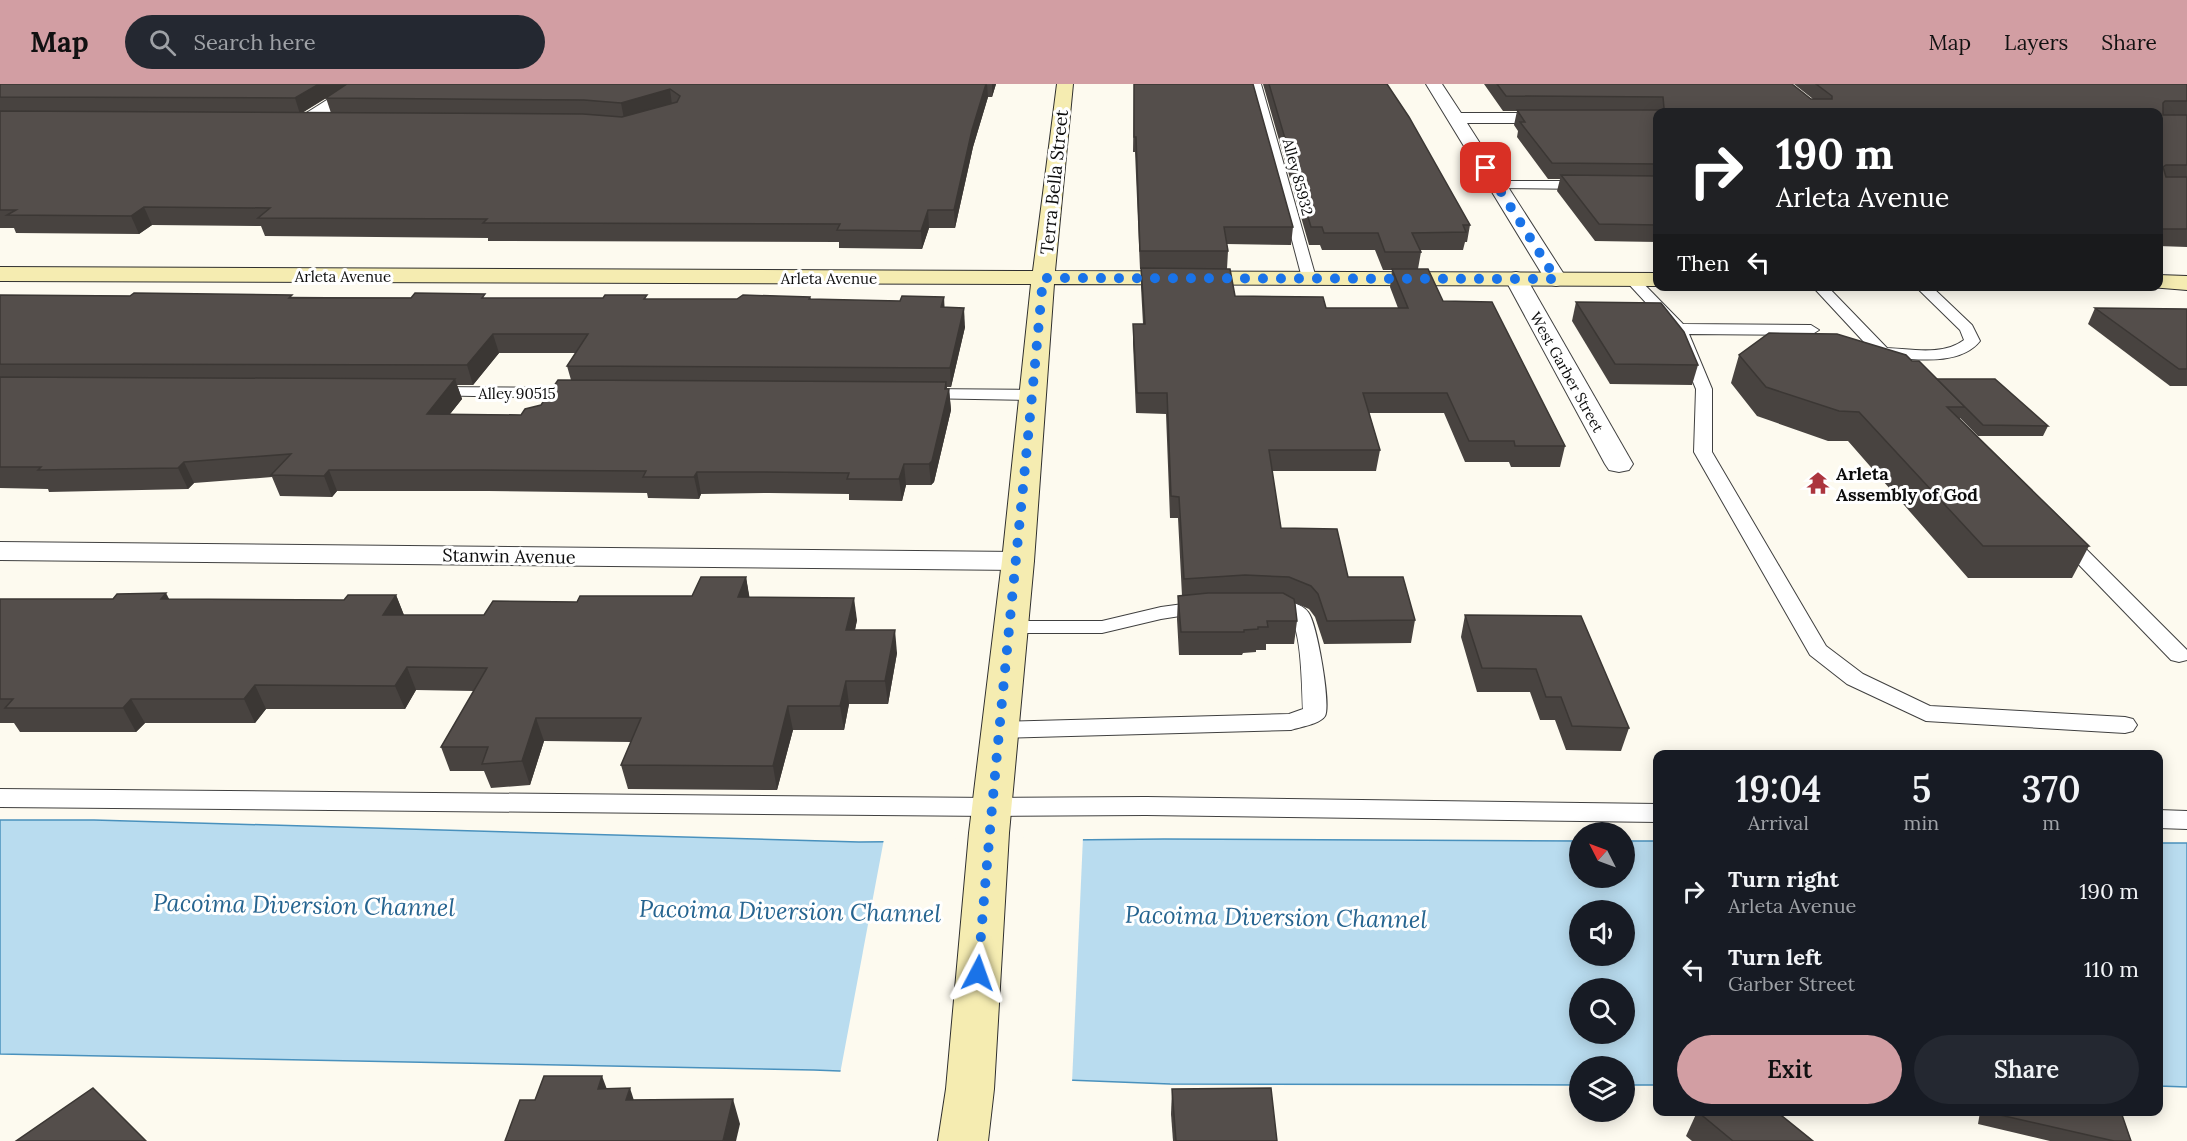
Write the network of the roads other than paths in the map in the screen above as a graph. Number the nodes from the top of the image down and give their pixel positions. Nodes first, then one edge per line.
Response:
1 (363, 84) edge
2 (1065, 84) edge
3 (1256, 84) edge
4 (1434, 84) edge
5 (1455, 118) junction
6 (1574, 118) edge
7 (341, 121) edge
8 (1497, 185) junction
9 (1600, 185) edge
10 (0, 274) edge
11 (1043, 278) junction
12 (1309, 279) junction
13 (1516, 279) junction
14 (1556, 279) junction
15 (1632, 280) junction
16 (1653, 280) edge
17 (2163, 282) edge
18 (2187, 283) edge
19 (1824, 291) edge
20 (1927, 291) edge
21 (1679, 329) junction
22 (1811, 330) dead end
23 (1883, 353) junction
24 (1911, 381) edge
25 (416, 392) edge
26 (594, 393) edge
27 (903, 394) edge
28 (1033, 395) junction
29 (1619, 464) dead end
30 (2053, 527) edge
31 (0, 551) edge
32 (1018, 561) junction
33 (1011, 627) junction
34 (2179, 655) dead end
35 (2125, 725) dead end
36 (1001, 730) junction
37 (0, 798) edge
38 (1653, 813) edge
39 (2163, 819) edge
40 (990, 820) junction
41 (2187, 820) edge
42 (963, 1141) edge

1 - 7 street
2 - 11 main road, Terra Bella Street
3 - 12 lane, Alley 85932
4 - 5 street
5 - 6 street
5 - 8 street
8 - 9 lane
8 - 14 street
10 - 11 main road, Arleta Avenue
11 - 12 main road, Arleta Avenue
11 - 28 main road, Terra Bella Street
12 - 13 main road, Arleta Avenue
13 - 14 main road, Arleta Avenue
13 - 29 street, West Garber Street
14 - 15 main road, Arleta Avenue
15 - 16 main road, Arleta Avenue
15 - 21 lane
17 - 18 main road
19 - 23 lane
20 - 23 lane
21 - 22 lane
21 - 35 lane
23 - 24 lane
25 - 26 lane, Alley 90515
27 - 28 lane
28 - 32 main road, Terra Bella Street
30 - 34 lane
31 - 32 street, Stanwin Avenue
32 - 33 main road, Terra Bella Street
33 - 36 main road, Terra Bella Street
33 - 36 lane
36 - 40 main road, Terra Bella Street
37 - 40 lane
38 - 40 lane
39 - 41 lane
40 - 42 main road, Terra Bella Street

